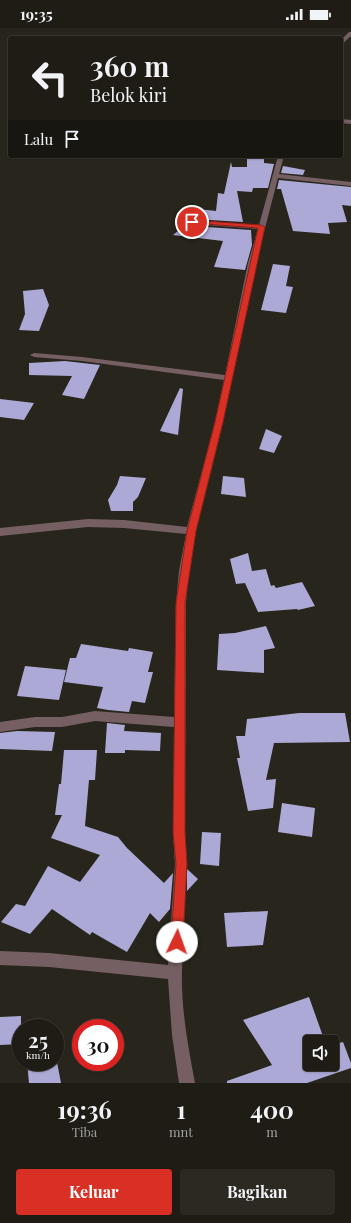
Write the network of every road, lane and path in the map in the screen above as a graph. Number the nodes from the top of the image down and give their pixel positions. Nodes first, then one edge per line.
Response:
1 (351, 33) edge
2 (343, 41) edge
3 (351, 41) edge
4 (280, 158) edge
5 (276, 176) junction
6 (351, 184) edge
7 (192, 222) dead end
8 (261, 227) junction
9 (34, 355) dead end
10 (228, 378) junction
11 (192, 531) junction
12 (0, 532) edge
13 (179, 722) junction
14 (0, 727) edge
15 (0, 958) edge
16 (175, 973) junction
17 (187, 1083) edge

1 - 2 street
2 - 3 street
4 - 5 street
5 - 6 street
5 - 8 street
7 - 8 street
8 - 10 street
9 - 10 street
10 - 11 street
11 - 12 street
11 - 13 street
13 - 14 street
13 - 16 street
15 - 16 street
16 - 17 street

